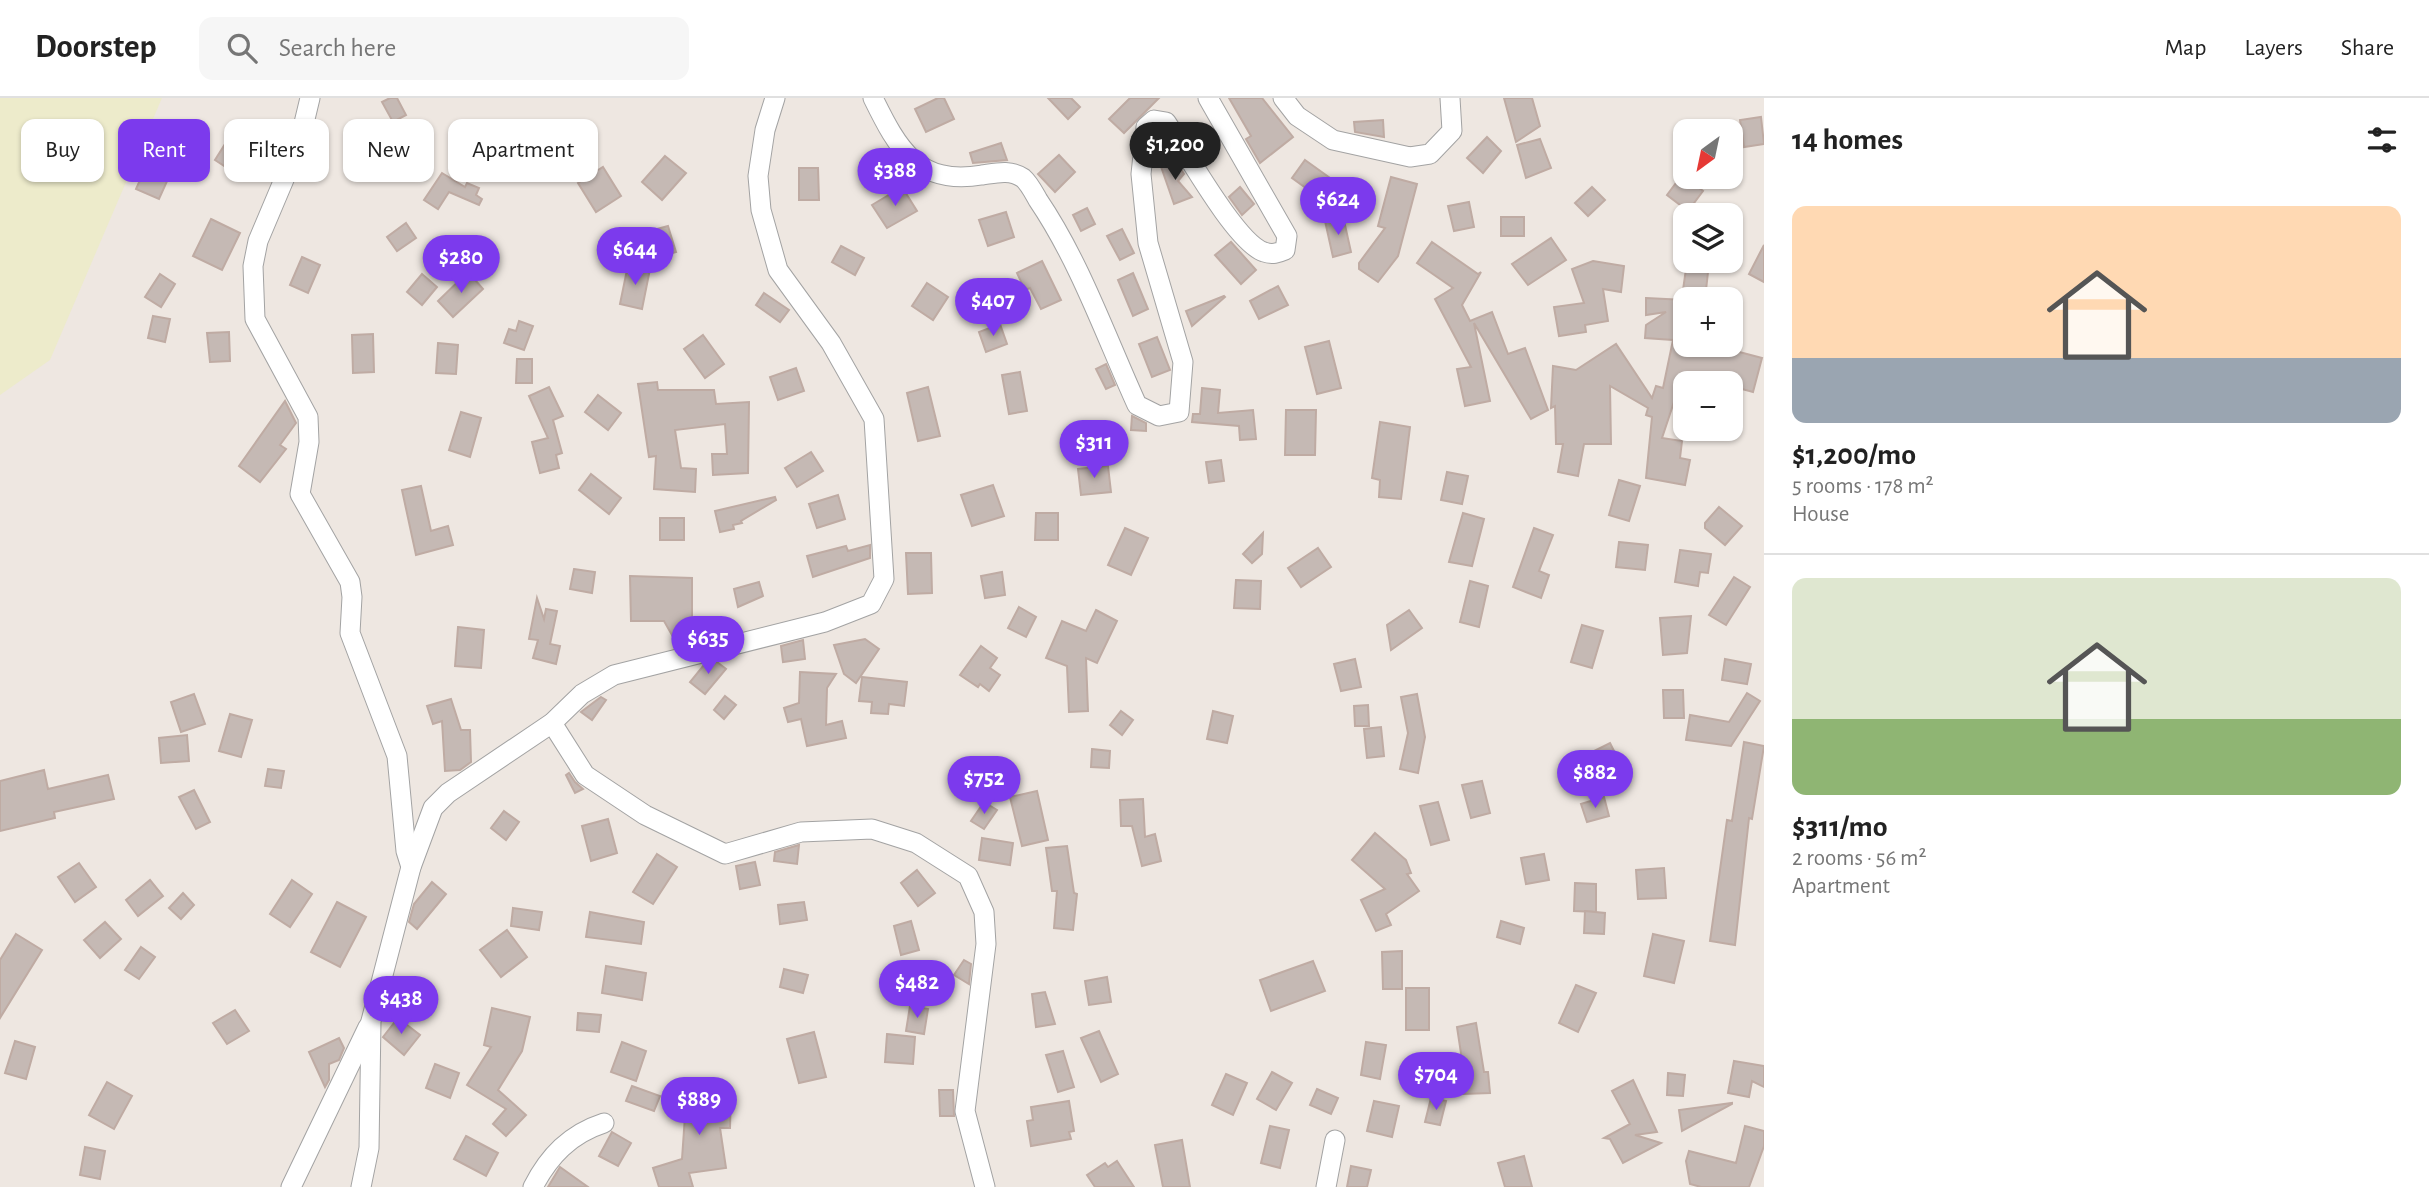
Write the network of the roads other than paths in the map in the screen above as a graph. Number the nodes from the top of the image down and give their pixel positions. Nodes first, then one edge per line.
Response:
1 (310, 98) edge
2 (775, 98) edge
3 (873, 98) edge
4 (1208, 98) edge
5 (1283, 98) edge
6 (1450, 98) edge
7 (552, 723) junction
8 (411, 867) junction
9 (371, 1021) junction
10 (604, 1123) dead end
11 (1335, 1140) dead end
12 (291, 1187) edge
13 (361, 1187) edge
14 (533, 1187) edge
15 (985, 1187) edge
16 (1326, 1187) edge

1 - 8 street
2 - 7 street
3 - 4 street
5 - 6 street
7 - 8 street
7 - 15 street
8 - 9 street
9 - 12 street
9 - 13 street
10 - 14 street
11 - 16 street

